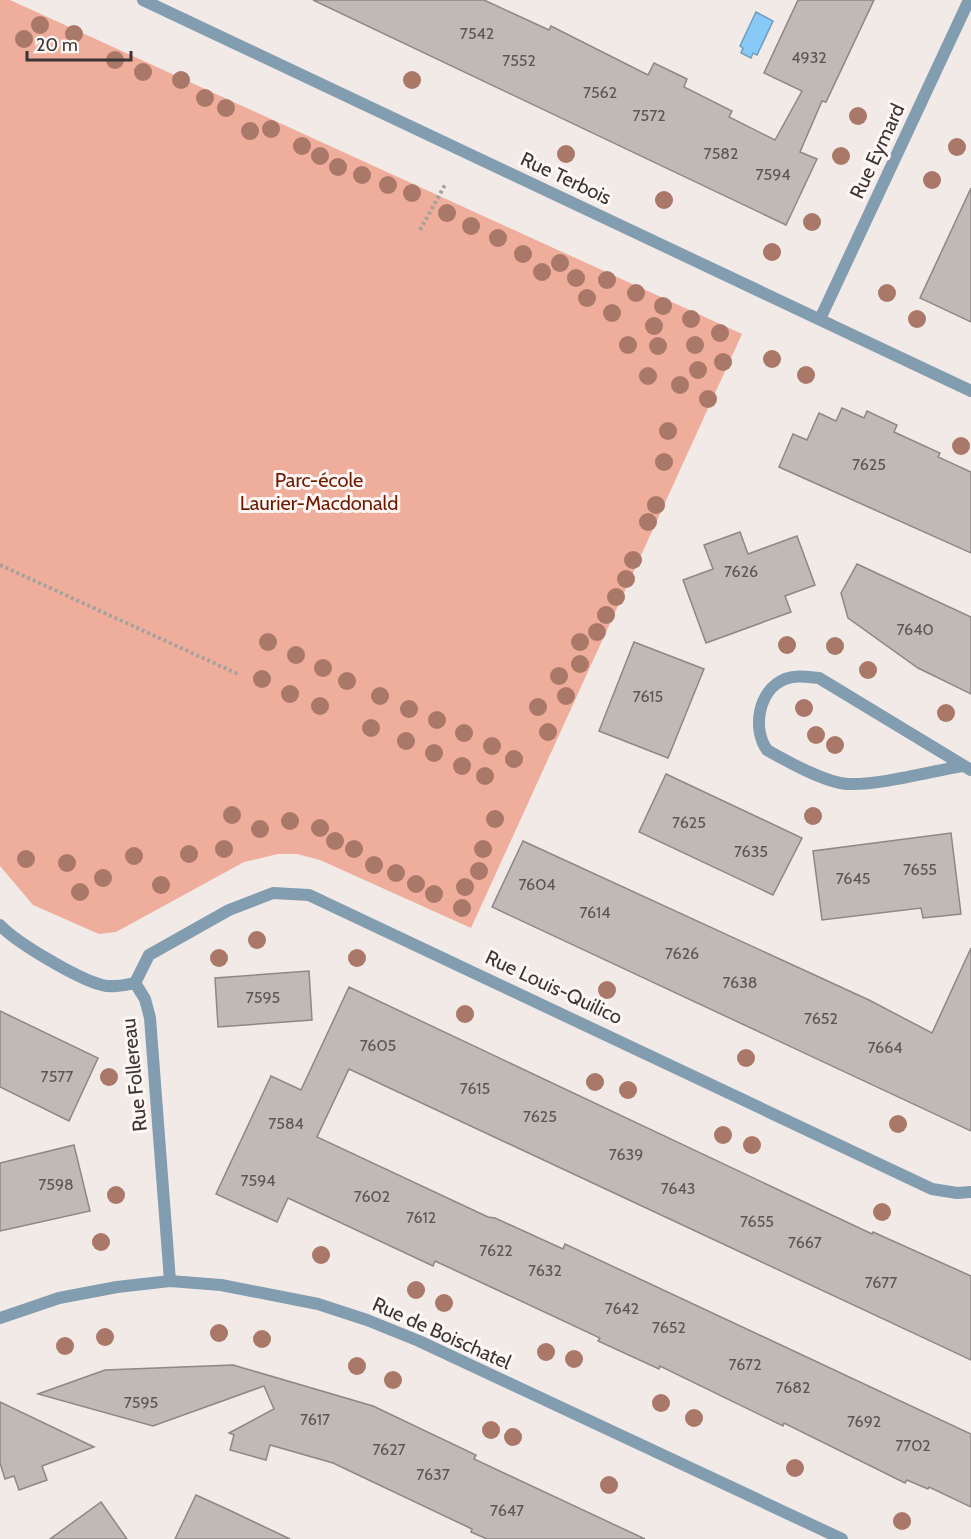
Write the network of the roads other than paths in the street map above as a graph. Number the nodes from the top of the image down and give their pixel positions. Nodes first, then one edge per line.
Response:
1 (143, 0) edge
2 (969, 0) edge
3 (820, 319) junction
4 (971, 391) edge
5 (966, 768) edge
6 (0, 925) edge
7 (135, 983) junction
8 (971, 1192) edge
9 (170, 1281) junction
10 (0, 1318) edge
11 (842, 1539) edge

1 - 3 street, Rue Terbois
2 - 3 street, Rue Eymard
3 - 4 street, Rue Terbois
5 - 5 street
6 - 7 street
7 - 8 street, Rue Louis-Quilico
7 - 9 street, Rue Follereau
9 - 10 street, Rue de Boischatel
9 - 11 street, Rue de Boischatel

